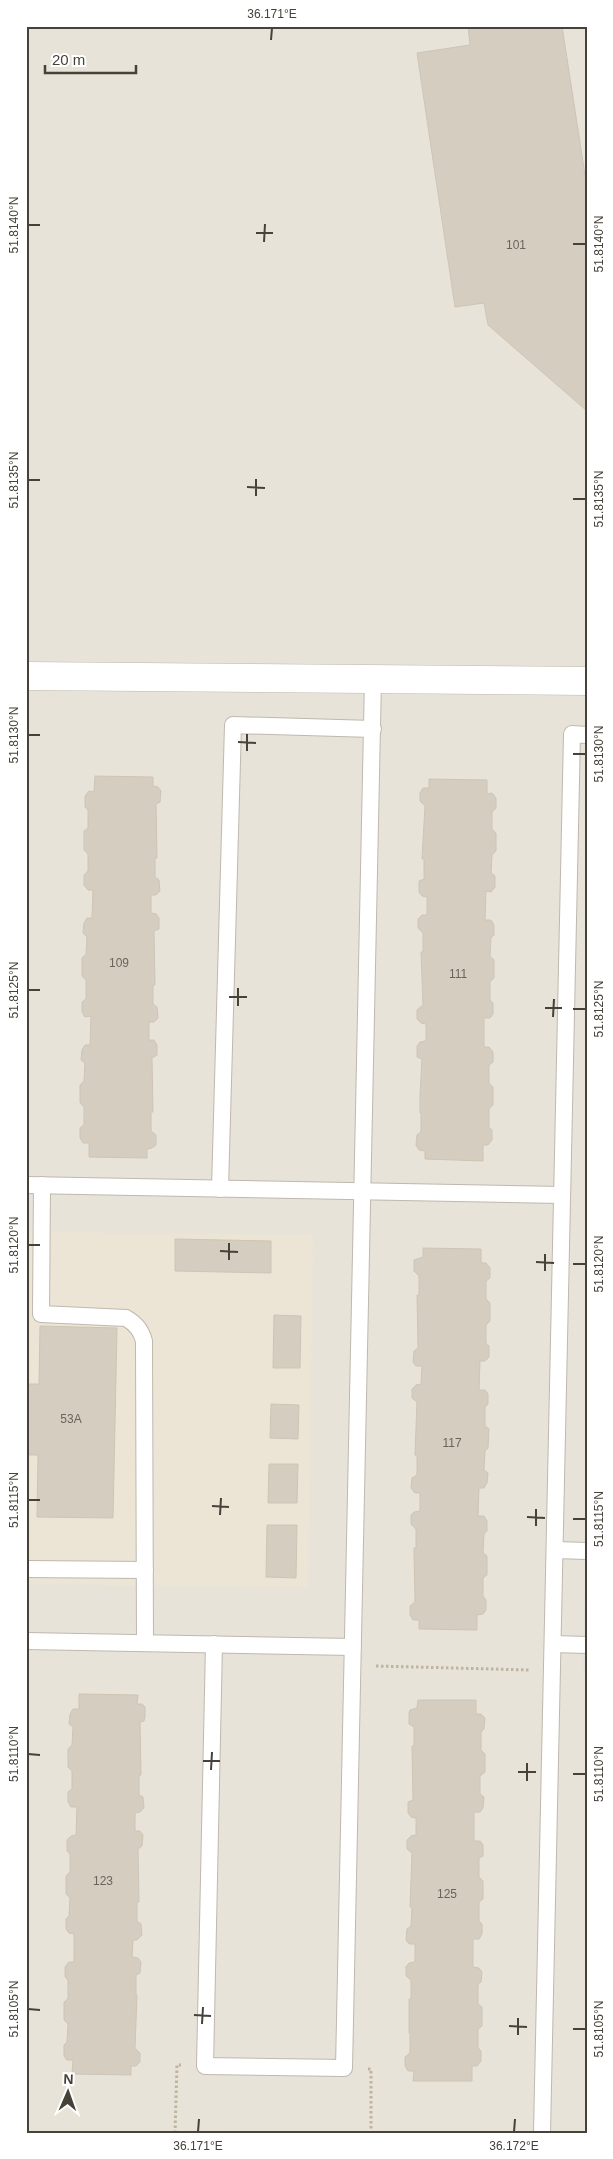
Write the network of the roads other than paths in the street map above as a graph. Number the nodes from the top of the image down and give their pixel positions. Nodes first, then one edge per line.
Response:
1 (26, 676) edge
2 (373, 679) junction
3 (587, 681) edge
4 (373, 729) junction
5 (587, 735) edge
6 (34, 1185) edge
7 (220, 1189) junction
8 (363, 1192) junction
9 (562, 1195) junction
10 (34, 1314) edge
11 (555, 1550) junction
12 (587, 1551) edge
13 (26, 1569) edge
14 (145, 1570) junction
15 (26, 1641) edge
16 (145, 1643) junction
17 (214, 1644) junction
18 (553, 1644) junction
19 (587, 1645) edge
20 (353, 1647) junction
21 (542, 2133) edge

1 - 2 street
2 - 3 street
2 - 4 lane
4 - 7 lane
4 - 8 lane
5 - 9 lane
6 - 7 lane
6 - 10 lane
7 - 8 lane
8 - 9 lane
8 - 20 lane
9 - 11 lane
10 - 14 lane
11 - 12 lane
11 - 18 lane
13 - 14 lane
14 - 16 lane
15 - 16 lane
16 - 17 lane
17 - 20 lane
17 - 20 lane
18 - 19 lane
18 - 21 lane

